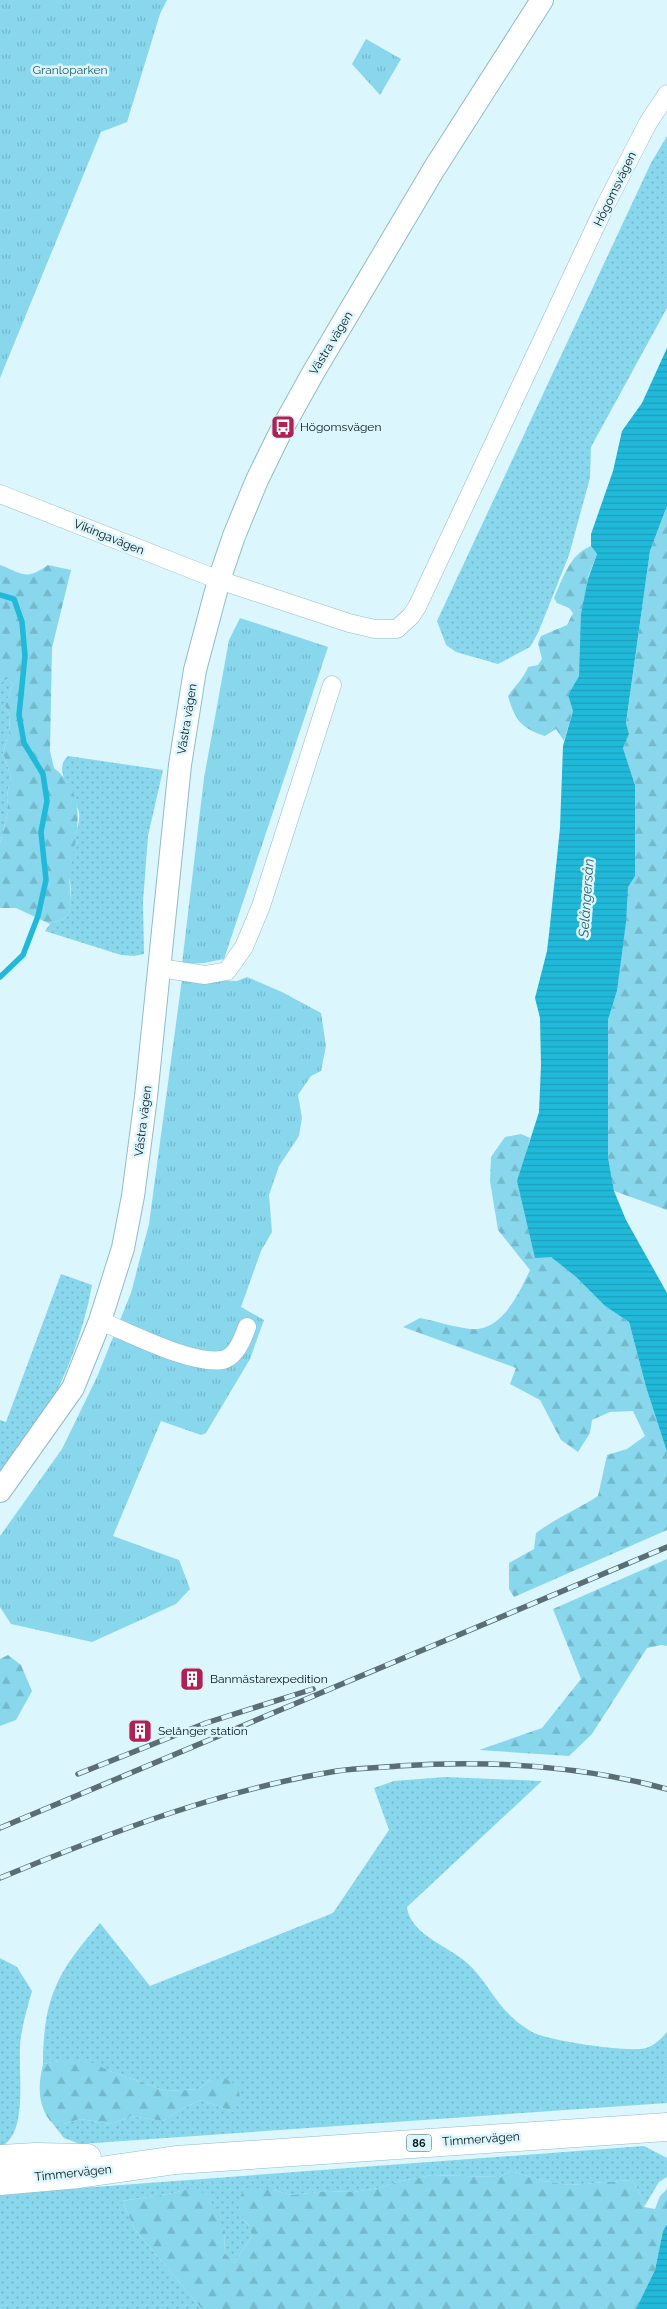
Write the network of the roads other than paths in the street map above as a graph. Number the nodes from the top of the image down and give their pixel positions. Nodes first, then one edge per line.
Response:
1 (542, 0) edge
2 (667, 94) edge
3 (0, 494) edge
4 (219, 580) junction
5 (332, 685) dead end
6 (160, 968) junction
7 (100, 1321) junction
8 (247, 1328) dead end
9 (0, 1491) edge
10 (665, 2127) edge
11 (0, 2159) edge
12 (176, 2160) junction
13 (0, 2181) edge

1 - 4 street, Västra vägen
2 - 4 street, Högomsvägen
3 - 4 street, Vikingavägen
4 - 6 street, Västra vägen
5 - 6 street
6 - 7 street, Västra vägen
7 - 8 street
7 - 9 street, Västra vägen
10 - 12 main road, Timmervägen / 86
11 - 12 main road, Timmervägen / 86
12 - 13 main road, Timmervägen / 86

